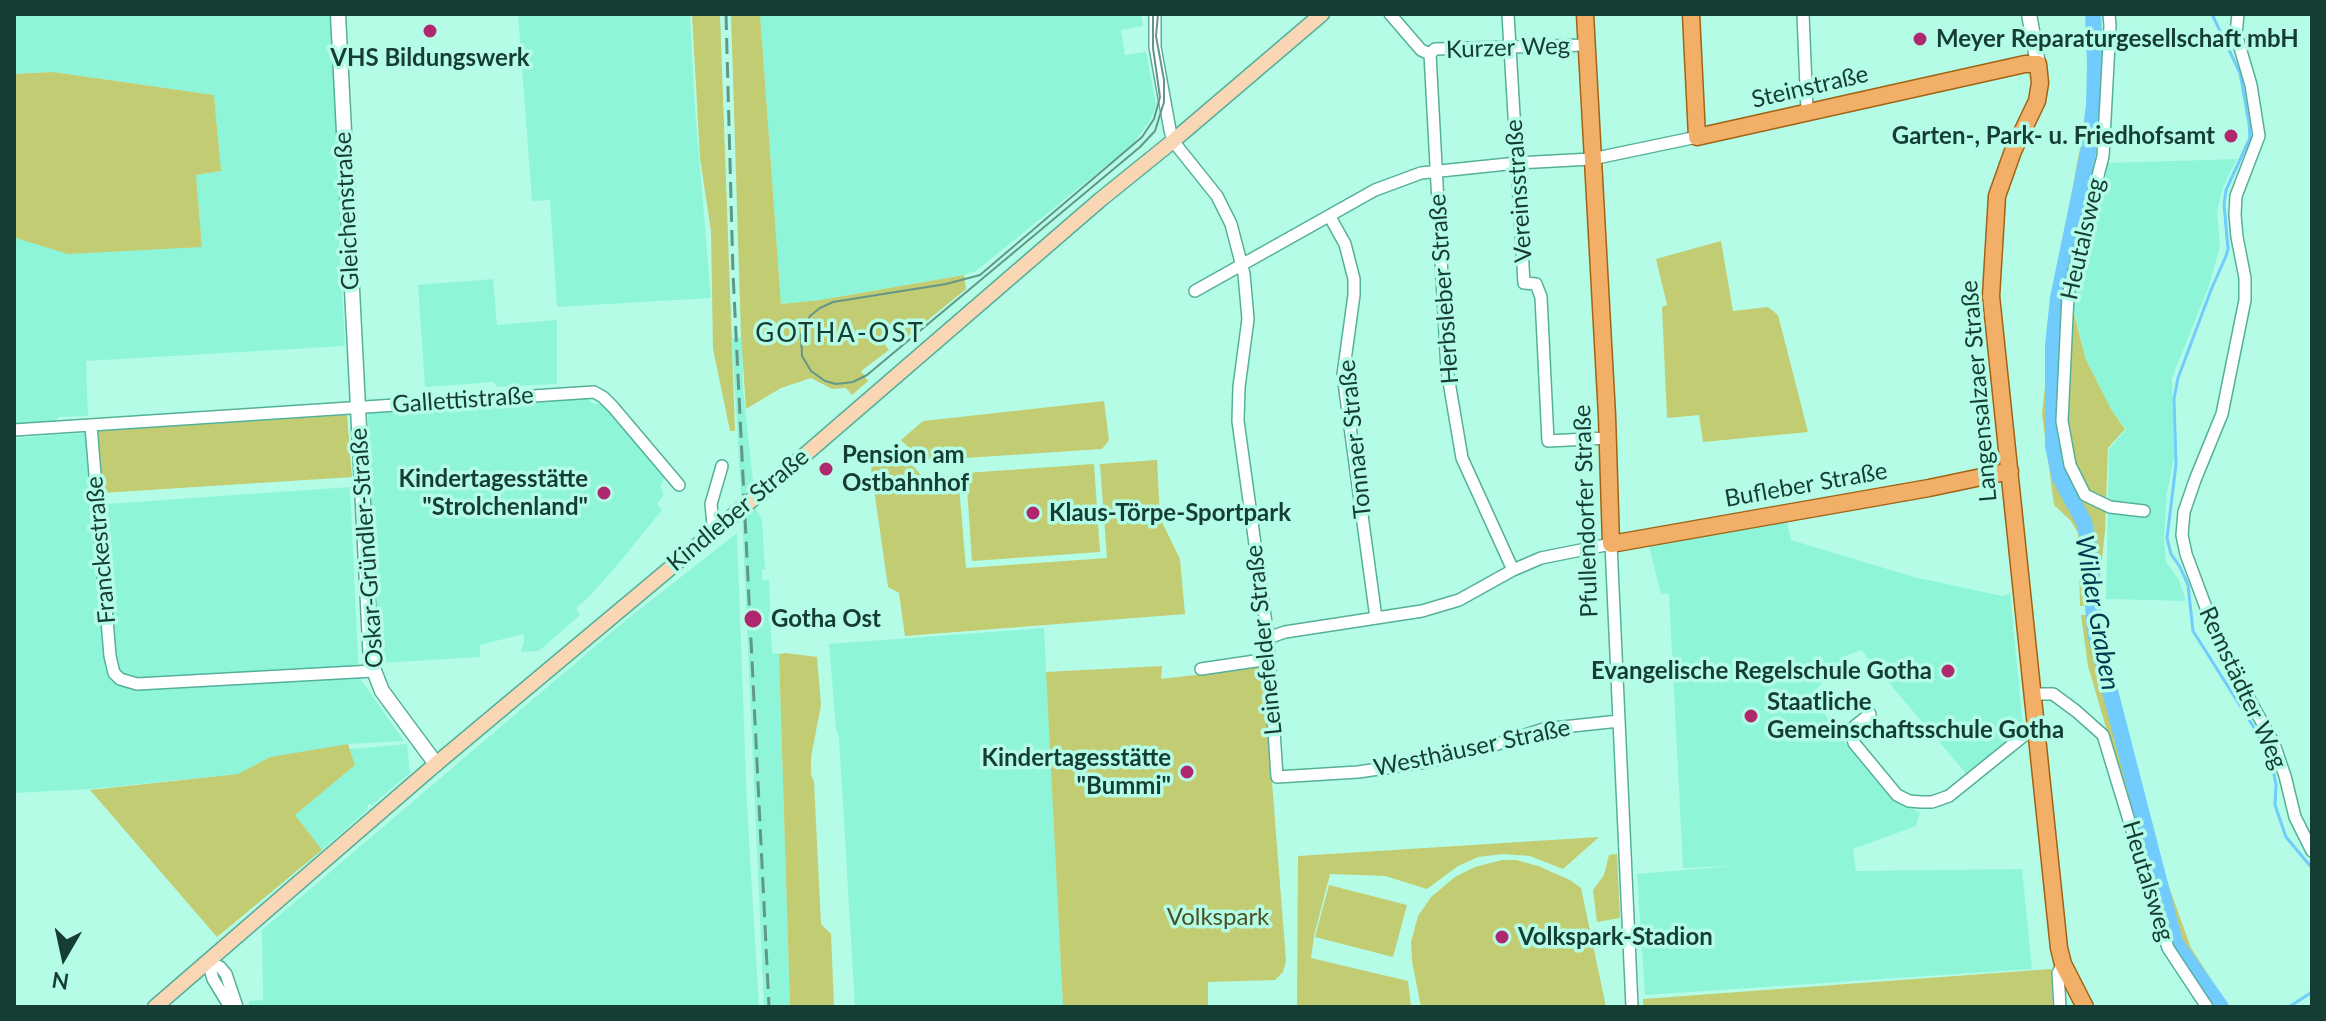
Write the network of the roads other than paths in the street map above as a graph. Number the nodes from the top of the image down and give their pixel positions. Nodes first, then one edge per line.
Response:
1 (338, 14) edge
2 (1155, 14) edge
3 (1322, 14) edge
4 (1390, 14) edge
5 (1508, 14) edge
6 (1585, 14) edge
7 (1691, 14) edge
8 (1803, 14) edge
9 (2029, 14) edge
10 (2109, 14) edge
11 (2238, 14) edge
12 (1587, 45) junction
13 (1510, 46) junction
14 (1430, 54) junction
15 (2038, 64) junction
16 (1807, 111) junction
17 (1697, 137) junction
18 (1173, 141) junction
19 (1592, 159) junction
20 (1517, 163) junction
21 (1435, 171) junction
22 (1330, 217) junction
23 (1243, 265) junction
24 (1195, 291) dead end
25 (357, 408) junction
26 (91, 426) junction
27 (14, 430) edge
28 (1608, 438) junction
29 (722, 466) dead end
30 (2010, 471) junction
31 (679, 485) dead end
32 (2144, 511) dead end
33 (713, 524) dead end
34 (1611, 544) junction
35 (1513, 570) junction
36 (1376, 618) junction
37 (1268, 638) junction
38 (1269, 659) junction
39 (1201, 669) dead end
40 (373, 671) junction
41 (2033, 694) junction
42 (1870, 714) dead end
43 (1619, 721) junction
44 (2037, 725) junction
45 (436, 764) junction
46 (1277, 777) joint
47 (2312, 851) edge
48 (208, 962) junction
49 (2063, 964) junction
50 (155, 1007) edge
51 (230, 1007) edge
52 (237, 1007) edge
53 (1632, 1007) edge
54 (2060, 1007) edge
55 (2085, 1007) edge
56 (2207, 1007) edge

1 - 25 street, Gleichenstraße
2 - 18 street
3 - 18 main road, Kindleber Straße
4 - 14 street
5 - 13 street, Vereinsstraße
6 - 12 main road, Pfullendorfer Straße
7 - 17 main road
8 - 16 street
9 - 15 street, Langensalzaer Straße
10 - 32 street, Heutalsweg
11 - 47 street, Remstädter Weg
12 - 13 street, Kurzer Weg
12 - 19 main road, Pfullendorfer Straße
13 - 14 street, Kurzer Weg
13 - 20 street, Vereinsstraße
14 - 21 street, Herbsleber Straße
15 - 16 main road, Steinstraße
15 - 30 main road, Langensalzaer Straße
16 - 17 main road, Steinstraße
17 - 19 street, Steinstraße
18 - 23 street, Leinefelder Straße
18 - 45 main road, Kindleber Straße
19 - 20 street, Steinstraße
19 - 28 main road, Pfullendorfer Straße
20 - 21 street, Steinstraße
20 - 28 street, Vereinsstraße
21 - 22 street, Steinstraße
21 - 35 street, Herbsleber Straße
22 - 23 street, Steinstraße
22 - 36 street, Tonnaer Straße
23 - 24 street, Steinstraße
23 - 37 street, Leinefelder Straße
25 - 26 street, Gallettistraße
25 - 31 street, Gallettistraße
25 - 40 street, Oskar-Gründler-Straße
26 - 27 street, Gallettistraße
26 - 40 street, Franckestraße
28 - 34 main road, Pfullendorfer Straße
29 - 33 street
30 - 34 main road, Bufleber Straße
30 - 41 main road, Langensalzaer Straße
34 - 35 street
34 - 43 street, Pfullendorfer Straße
35 - 36 street
36 - 37 street
37 - 38 street, Leinefelder Straße
38 - 39 street
38 - 46 street, Leinefelder Straße
40 - 45 street, Oskar-Gründler-Straße
41 - 44 main road, Langensalzaer Straße
41 - 56 street, Heutalsweg
42 - 44 street
43 - 46 street, Westhäuser Straße
43 - 53 street, Pfullendorfer Straße
44 - 49 main road, Langensalzaer Straße
45 - 48 main road, Kindleber Straße
48 - 50 main road, Kindleber Straße
48 - 51 street
48 - 52 street
49 - 54 street, Langensalzaer Straße
49 - 55 main road, Langensalzaer Straße

